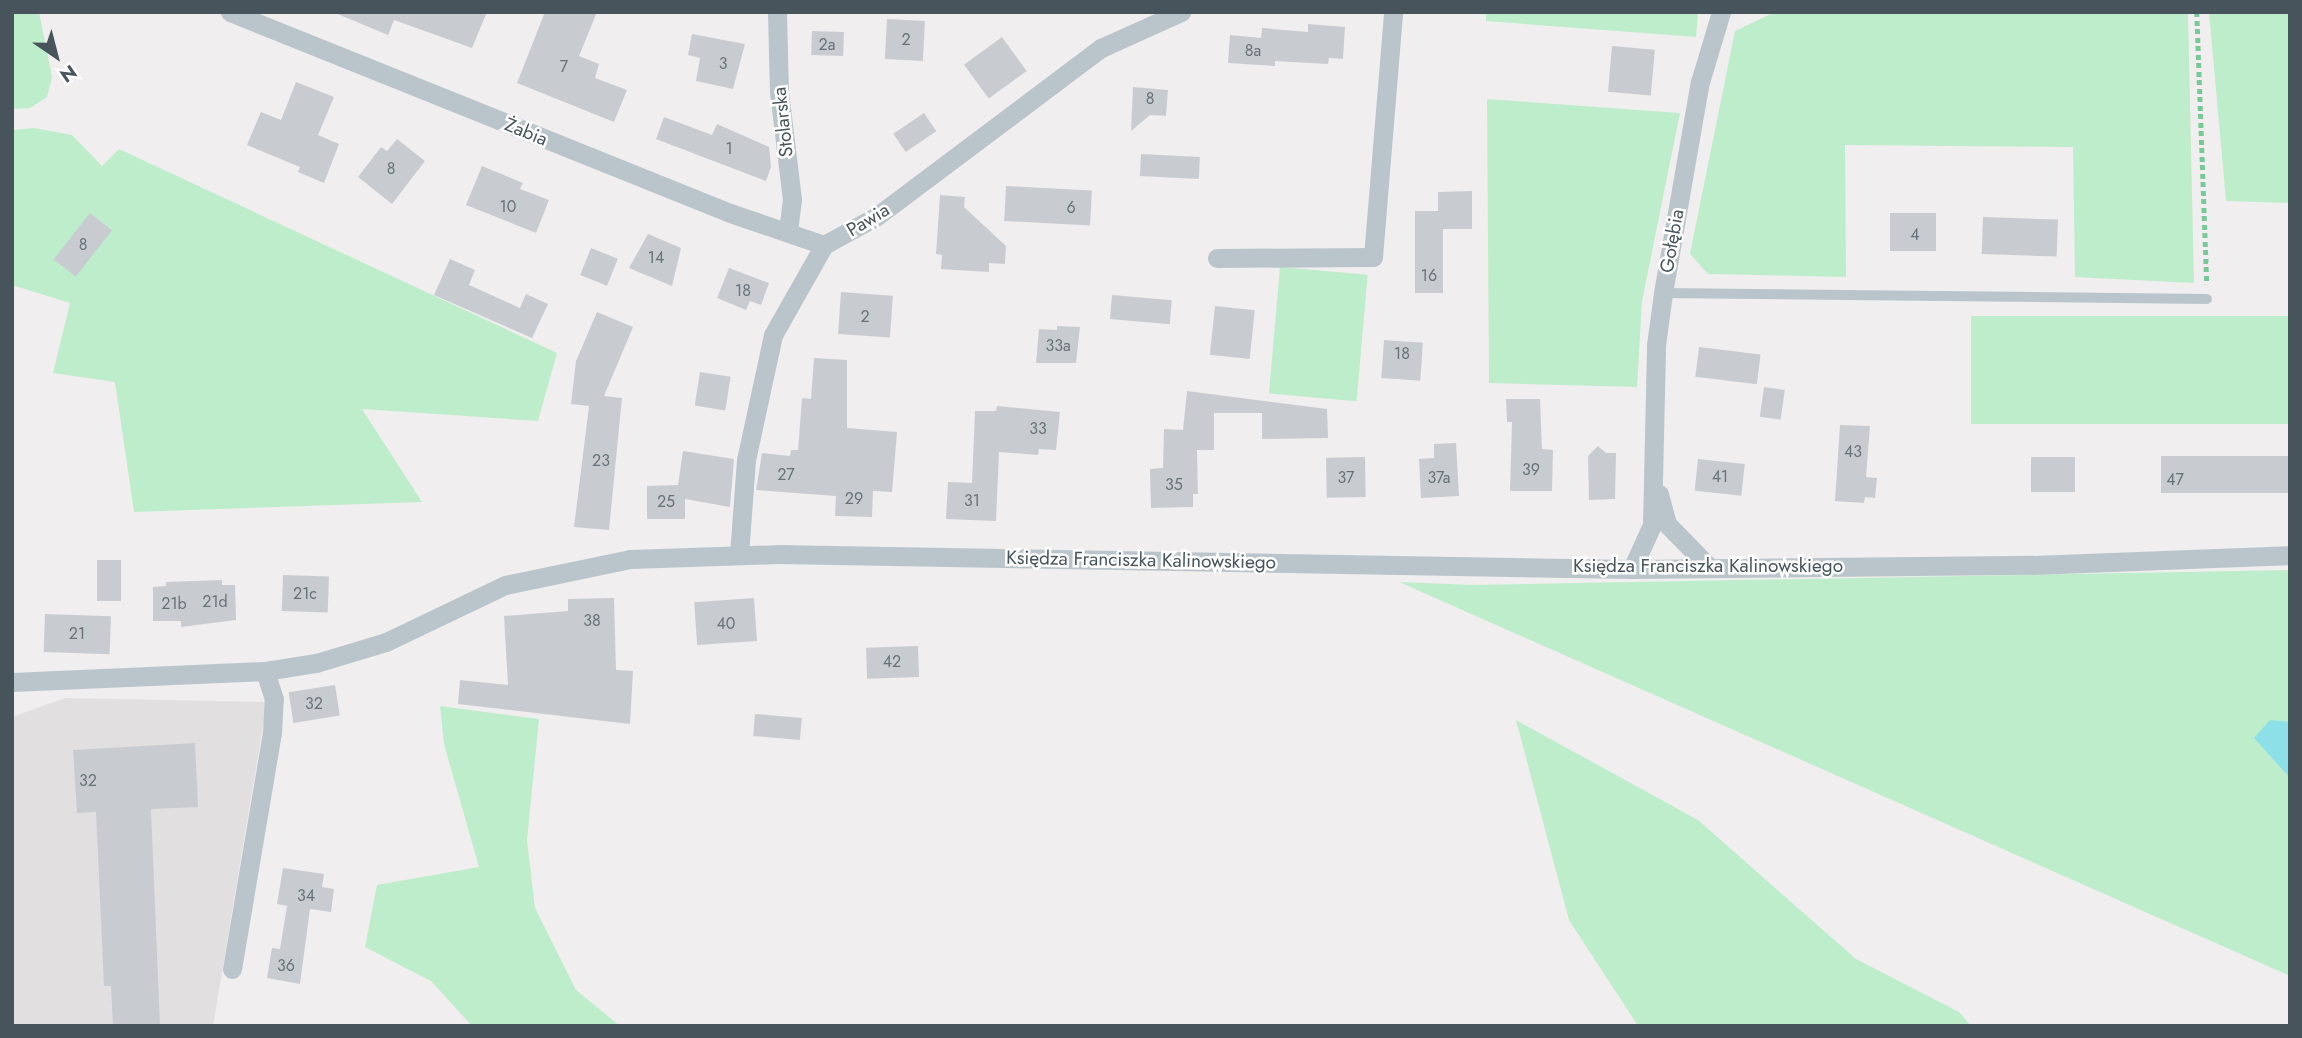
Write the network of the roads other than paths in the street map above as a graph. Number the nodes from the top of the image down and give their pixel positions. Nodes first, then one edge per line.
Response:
1 (230, 12) edge
2 (776, 12) edge
3 (1181, 12) edge
4 (1393, 12) edge
5 (1721, 12) edge
6 (788, 232) junction
7 (824, 245) junction
8 (1217, 258) dead end
9 (1663, 293) junction
10 (2207, 299) road end
11 (1653, 474) junction
12 (739, 555) junction
13 (2290, 555) edge
14 (1708, 566) junction
15 (1632, 569) junction
16 (265, 671) junction
17 (12, 682) edge
18 (232, 969) dead end

1 - 6 street, Żabia
2 - 6 street, Stolarska
3 - 7 street, Pawia
4 - 8 street
5 - 9 street, Gołębia
6 - 7 street, Żabia
7 - 12 street, Pawia
9 - 10 lane
9 - 11 street, Gołębia
11 - 14 street, Gołębia
11 - 15 street, Gołębia
12 - 15 street, Księdza Franciszka Kalinowskiego
12 - 16 street, Księdza Franciszka Kalinowskiego
13 - 14 street, Księdza Franciszka Kalinowskiego
14 - 15 street, Księdza Franciszka Kalinowskiego
16 - 17 street, Księdza Franciszka Kalinowskiego
16 - 18 street

